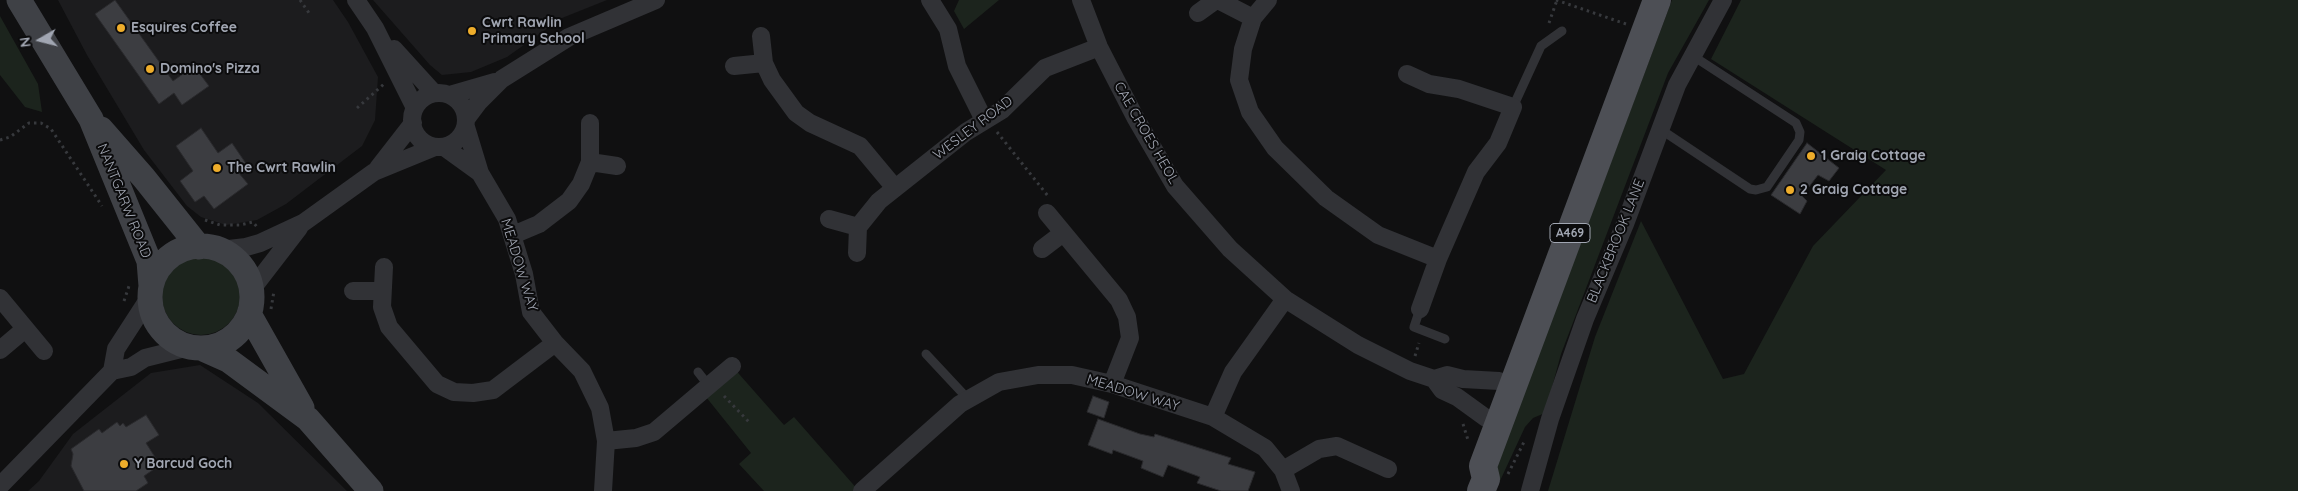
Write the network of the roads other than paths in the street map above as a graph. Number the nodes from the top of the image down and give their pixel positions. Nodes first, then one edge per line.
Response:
1 (19, 0) edge
2 (356, 0) edge
3 (656, 0) edge
4 (1081, 0) edge
5 (1217, 0) edge
6 (1268, 0) edge
7 (1657, 0) edge
8 (1724, 0) edge
9 (932, 1) edge
10 (1198, 13) dead end
11 (1252, 18) junction
12 (375, 28) junction
13 (1562, 31) dead end
14 (761, 36) dead end
15 (1099, 47) junction
16 (1693, 56) junction
17 (764, 63) junction
18 (734, 66) dead end
19 (1407, 74) dead end
20 (502, 79) junction
21 (442, 94) junction
22 (1513, 107) junction
23 (414, 115) junction
24 (91, 118) junction
25 (986, 120) junction
26 (466, 123) junction
27 (590, 123) dead end
28 (1660, 129) junction
29 (439, 147) junction
30 (590, 162) junction
31 (617, 166) dead end
32 (374, 172) junction
33 (480, 173) junction
34 (896, 188) junction
35 (1047, 213) road end
36 (829, 219) dead end
37 (303, 223) junction
38 (858, 227) junction
39 (1063, 233) junction
40 (512, 235) junction
41 (210, 248) junction
42 (1042, 249) dead end
43 (857, 253) dead end
44 (1438, 259) junction
45 (384, 267) dead end
46 (144, 287) junction
47 (252, 289) junction
48 (382, 291) junction
49 (354, 292) dead end
50 (0, 298) edge
51 (1285, 299) junction
52 (1420, 309) joint
53 (260, 315) junction
54 (25, 329) junction
55 (1445, 340) dead end
56 (555, 344) junction
57 (195, 347) junction
58 (0, 350) edge
59 (44, 351) dead end
60 (926, 354) dead end
61 (732, 366) dead end
62 (112, 370) junction
63 (698, 372) dead end
64 (1434, 379) junction
65 (1112, 384) junction
66 (711, 385) junction
67 (1512, 385) junction
68 (968, 399) junction
69 (1213, 417) junction
70 (308, 419) junction
71 (1498, 423) junction
72 (606, 441) junction
73 (1388, 469) dead end
74 (1283, 470) junction
75 (1490, 478) edge
76 (0, 486) edge
77 (371, 491) edge
78 (603, 491) edge
79 (862, 491) edge
80 (1291, 491) edge
81 (1464, 491) edge
82 (1530, 491) edge

1 - 24 main road, NANTGARW ROAD
2 - 12 street
3 - 20 street
4 - 15 street, CAE CROES HEOL
5 - 10 street
5 - 11 street
6 - 11 street
7 - 67 main road, A469
8 - 16 street, BLACKBROOK LANE
9 - 25 street
11 - 44 street
12 - 21 street
12 - 23 street
13 - 22 lane
14 - 17 street
15 - 25 street, WESLEY ROAD
15 - 51 street, CAE CROES HEOL
16 - 28 street, BLACKBROOK LANE
16 - 28 lane
17 - 18 street
17 - 34 street
19 - 22 street
20 - 21 street
20 - 26 street
21 - 23 street
21 - 26 street
22 - 44 street
23 - 29 street
23 - 32 street
24 - 41 main road, NANTGARW ROAD
24 - 46 main road, NANTGARW ROAD
25 - 34 street, WESLEY ROAD
26 - 29 street
26 - 33 street, MEADOW WAY
27 - 30 street
28 - 82 street, BLACKBROOK LANE
29 - 32 street
29 - 33 street, MEADOW WAY
30 - 31 street
30 - 40 street
32 - 37 street
33 - 40 street, MEADOW WAY
34 - 38 street, WESLEY ROAD
35 - 39 street
36 - 38 street
37 - 41 street
37 - 47 street
38 - 43 street
39 - 42 street
39 - 65 street
40 - 56 street, MEADOW WAY
41 - 46 main road
41 - 47 main road
44 - 52 street
45 - 48 street
46 - 57 main road
46 - 62 street
47 - 53 main road
48 - 49 street
48 - 56 street
50 - 54 street
51 - 64 street, CAE CROES HEOL
51 - 69 street
52 - 55 lane
53 - 57 main road
53 - 70 main road
54 - 58 street
54 - 59 street
56 - 72 street, MEADOW WAY
57 - 62 street
57 - 70 main road
60 - 68 lane
61 - 66 street
62 - 76 street
63 - 66 lane
64 - 67 street, CAE CROES HEOL
64 - 71 street, CAE CROES HEOL
65 - 68 street, MEADOW WAY
65 - 69 street, MEADOW WAY
66 - 72 street
67 - 71 main road, A469
68 - 79 street, MEADOW WAY
69 - 74 street, MEADOW WAY
70 - 77 main road
71 - 75 main road, A469
72 - 78 street, MEADOW WAY
73 - 74 street
74 - 80 street, MEADOW WAY
75 - 81 main road, A469

